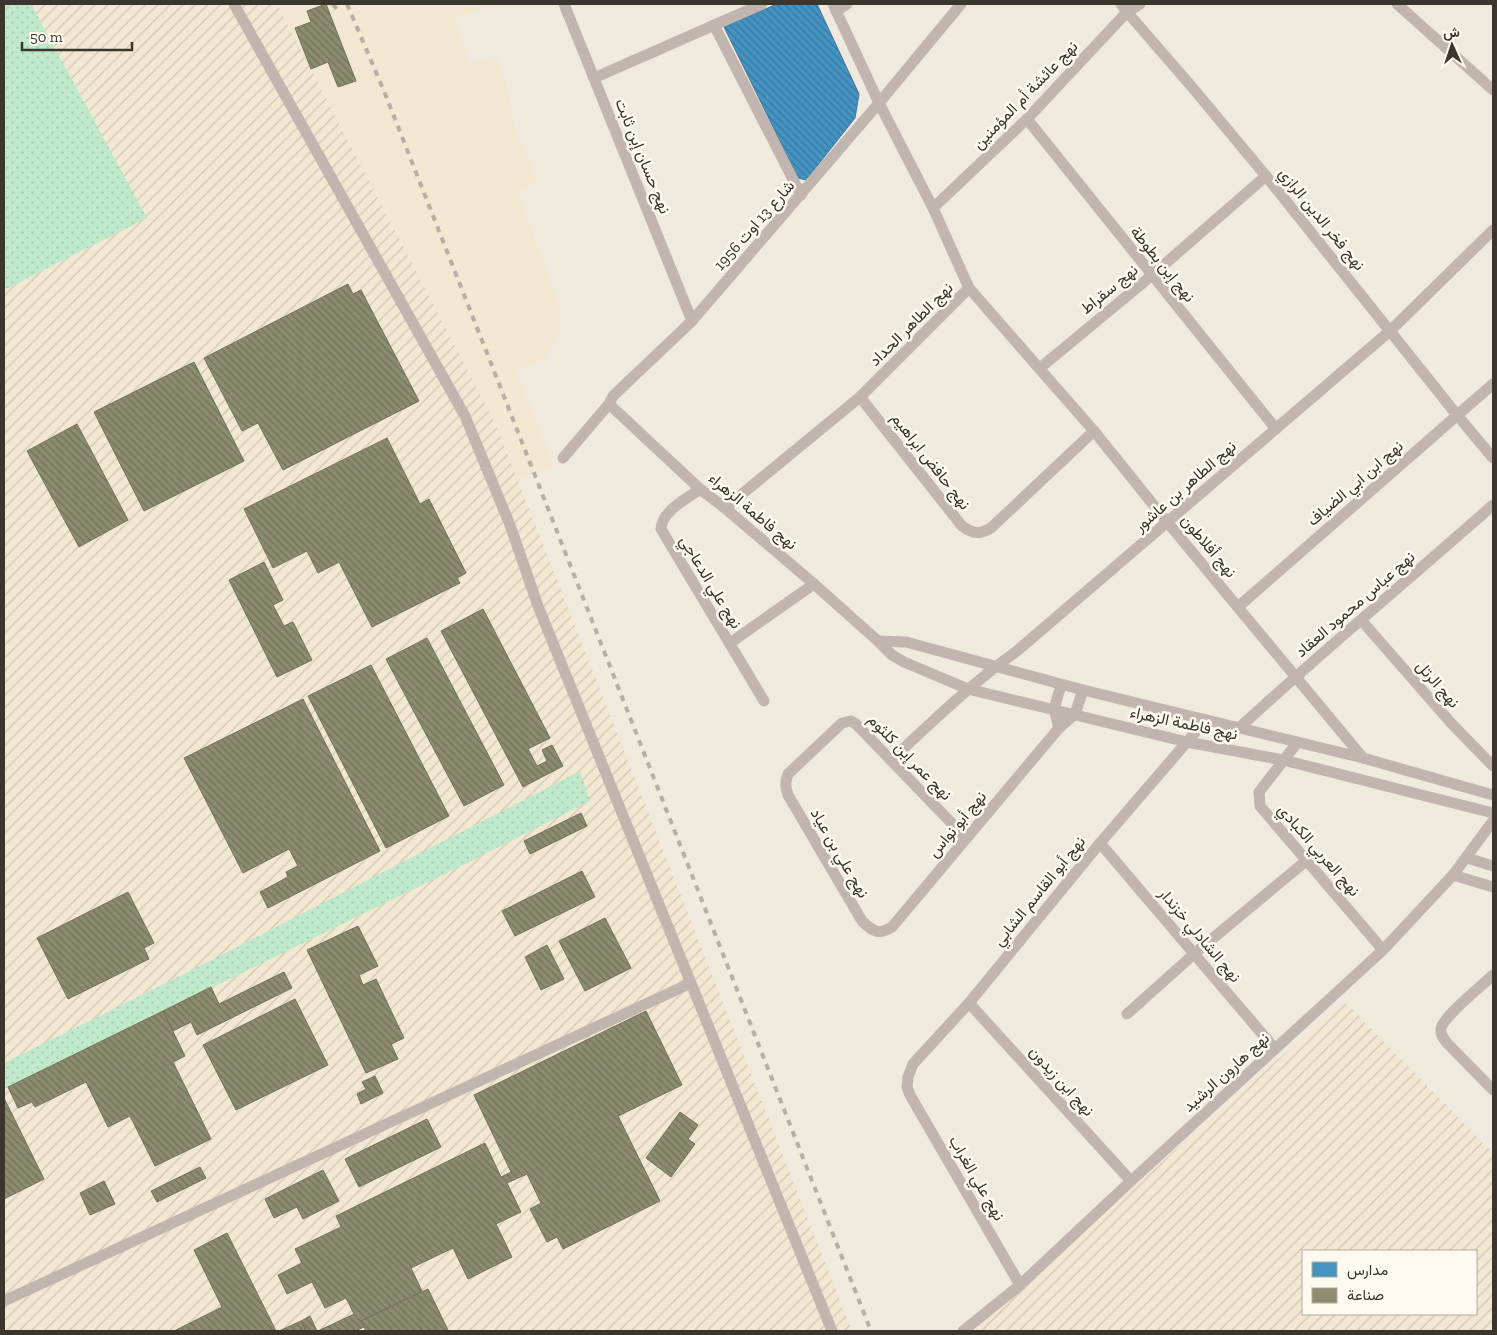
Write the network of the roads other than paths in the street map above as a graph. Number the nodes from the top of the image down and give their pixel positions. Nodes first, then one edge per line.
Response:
1 (234, 4) edge
2 (564, 4) edge
3 (762, 4) edge
4 (847, 4) edge
5 (961, 4) edge
6 (1140, 4) edge
7 (1396, 4) edge
8 (834, 8) edge
9 (1124, 8) edge
10 (714, 25) junction
11 (594, 78) junction
12 (1493, 90) edge
13 (879, 103) junction
14 (1026, 120) junction
15 (1266, 176) junction
16 (802, 195) junction
17 (933, 208) junction
18 (1493, 230) edge
19 (1151, 276) junction
20 (969, 288) junction
21 (692, 321) junction
22 (1391, 330) junction
23 (1040, 368) junction
24 (1493, 384) edge
25 (860, 397) junction
26 (608, 404) junction
27 (1457, 415) junction
28 (1276, 429) junction
29 (1094, 431) junction
30 (563, 458) dead end
31 (1493, 458) edge
32 (700, 489) junction
33 (1493, 505) edge
34 (725, 508) junction
35 (1168, 523) junction
36 (814, 584) junction
37 (1238, 607) junction
38 (1362, 621) junction
39 (878, 641) junction
40 (730, 643) junction
41 (994, 667) junction
42 (1296, 676) junction
43 (1061, 685) junction
44 (968, 689) junction
45 (1083, 690) junction
46 (764, 701) dead end
47 (1054, 709) junction
48 (1075, 714) junction
49 (1205, 721) junction
50 (1059, 728) junction
51 (1239, 728) junction
52 (1187, 742) junction
53 (1297, 743) junction
54 (1363, 758) junction
55 (891, 760) junction
56 (1283, 760) junction
57 (1493, 766) edge
58 (785, 784) joint
59 (1493, 795) edge
60 (1493, 813) edge
61 (1493, 821) edge
62 (966, 838) junction
63 (1100, 843) junction
64 (1467, 858) junction
65 (1306, 861) junction
66 (1493, 866) edge
67 (1454, 875) junction
68 (1493, 887) edge
69 (876, 932) joint
70 (1383, 950) junction
71 (1194, 954) junction
72 (1493, 975) edge
73 (691, 983) junction
74 (969, 1003) junction
75 (1127, 1014) dead end
76 (1275, 1049) junction
77 (907, 1087) joint
78 (1493, 1090) edge
79 (1131, 1180) junction
80 (1020, 1286) junction
81 (4, 1301) edge
82 (832, 1331) edge
83 (964, 1331) edge

1 - 73 street
2 - 11 street, نهج حسان إبن ثابت
3 - 10 street
4 - 8 street
5 - 13 street, شارع 13 اوت 1956
6 - 9 street, نهج عائشة أم المؤمنين
7 - 12 street
8 - 13 street, نهج الطاهر الحداد
9 - 14 street, نهج عائشة أم المؤمنين
9 - 15 street, نهج فخر الدين الرازي
10 - 11 street
10 - 16 street
11 - 21 street, نهج حسان إبن ثابت
13 - 16 street, شارع 13 اوت 1956
13 - 17 street, نهج الطاهر الحداد
14 - 17 street, نهج عائشة أم المؤمنين
14 - 19 street, نهج إبن بطوطة
15 - 19 street, نهج سقراط
15 - 22 street, نهج فخر الدين الرازي
16 - 21 street, شارع 13 اوت 1956
17 - 20 street, نهج الطاهر الحداد
18 - 22 street, نهج الطاهر بن عاشور
19 - 23 street, نهج سقراط
19 - 28 street, نهج إبن بطوطة
20 - 23 street, نهج أفلاطون
20 - 25 street, نهج الطاهر الحداد
21 - 26 street, شارع 13 اوت 1956
22 - 27 street, نهج فخر الدين الرازي
22 - 28 street, نهج الطاهر بن عاشور
23 - 29 street, نهج أفلاطون
24 - 27 street, نهج ابن ابي الضياف
25 - 29 street, نهج حافض ابراهيم
25 - 34 street, نهج الطاهر الحداد
26 - 30 street, شارع 13 اوت 1956
26 - 32 street, نهج فاطمة الزهراء
27 - 31 street, نهج فخر الدين الرازي
27 - 37 street, نهج ابن ابي الضياف
28 - 35 street, نهج الطاهر بن عاشور
29 - 35 street, نهج أفلاطون
32 - 34 street, نهج فاطمة الزهراء
32 - 40 street, نهج علي الدعاجي
33 - 38 street, نهج عباس محمود العقاد
34 - 36 street, نهج فاطمة الزهراء
35 - 37 street, نهج أفلاطون
35 - 41 street, نهج الطاهر بن عاشور
36 - 39 street, نهج فاطمة الزهراء
36 - 40 street
37 - 42 street, نهج أفلاطون
38 - 42 street, نهج عباس محمود العقاد
38 - 57 street, نهج الرتل
39 - 41 street, نهج فاطمة الزهراء
39 - 44 street, نهج فاطمة الزهراء
40 - 46 street, نهج علي الدعاجي
41 - 43 street, نهج فاطمة الزهراء
41 - 44 street, نهج الطاهر بن عاشور
42 - 51 street, نهج عباس محمود العقاد
42 - 54 street, نهج أفلاطون
43 - 45 street, نهج فاطمة الزهراء
43 - 47 street
44 - 47 street, نهج فاطمة الزهراء
44 - 55 street, نهج الطاهر بن عاشور
45 - 48 street
45 - 49 street, نهج فاطمة الزهراء
47 - 48 street, نهج فاطمة الزهراء
47 - 50 street
48 - 50 street, نهج أبو نواس
48 - 52 street, نهج فاطمة الزهراء
49 - 51 street, نهج فاطمة الزهراء
49 - 52 street, نهج أبو القاسم الشابي
50 - 62 street, نهج أبو نواس
51 - 53 street, نهج فاطمة الزهراء
52 - 56 street, نهج فاطمة الزهراء
52 - 63 street, نهج أبو القاسم الشابي
53 - 54 street, نهج فاطمة الزهراء
53 - 56 street, نهج العربي الكبادي
54 - 59 street, نهج فاطمة الزهراء
55 - 58 street, نهج عمر إبن كلثوم
55 - 62 street, نهج عمر إبن كلثوم
56 - 60 street, نهج فاطمة الزهراء
56 - 65 street, نهج العربي الكبادي
58 - 69 street, نهج علي بن عياد
61 - 64 street, نهج هارون الرشيد
62 - 69 street, نهج أبو نواس
63 - 71 street, نهج الشادلي خزندار
63 - 74 street, نهج أبو القاسم الشابي
64 - 66 street
64 - 67 street, نهج هارون الرشيد
65 - 70 street, نهج العربي الكبادي
65 - 71 street
67 - 68 street
67 - 70 street, نهج هارون الرشيد
70 - 76 street, نهج هارون الرشيد
71 - 75 street
71 - 76 street, نهج الشادلي خزندار
72 - 78 street
73 - 81 street
73 - 82 street
74 - 77 street, نهج أبو القاسم الشابي
74 - 79 street, نهج ابن زيدون
76 - 79 street, نهج هارون الرشيد
77 - 80 street, نهج علي الغراب
79 - 80 street, نهج هارون الرشيد
80 - 83 street, نهج هارون الرشيد

